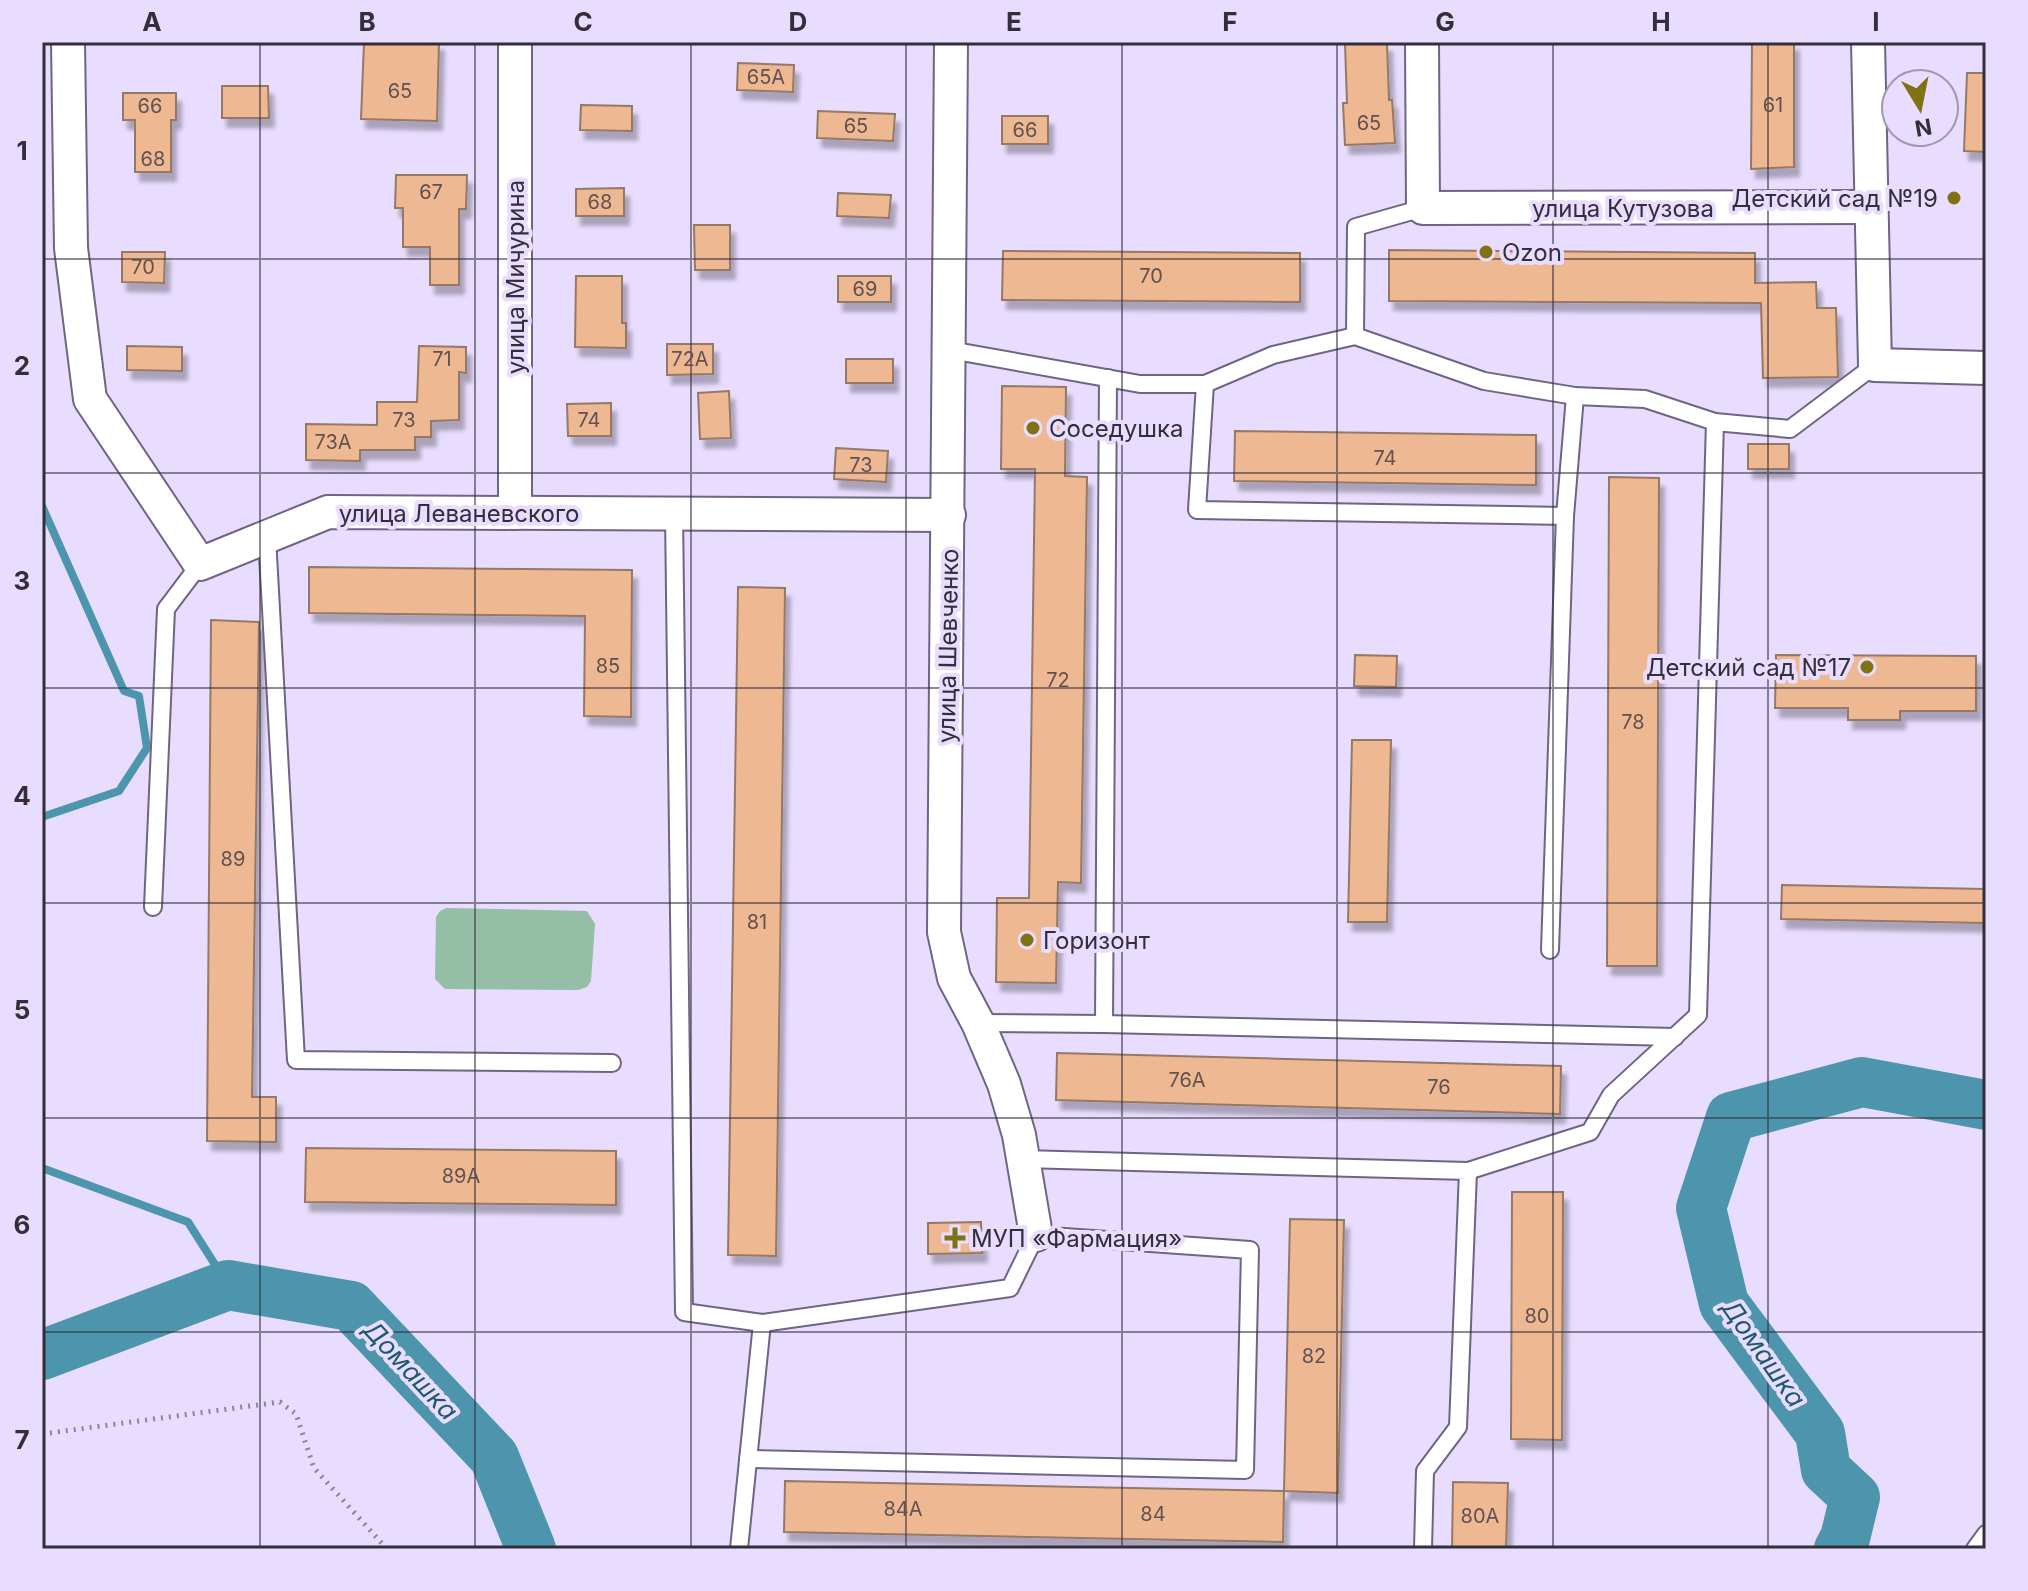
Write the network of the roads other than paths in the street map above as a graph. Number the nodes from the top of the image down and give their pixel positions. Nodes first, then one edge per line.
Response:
1 (68, 42) edge
2 (515, 42) edge
3 (951, 42) edge
4 (1422, 42) edge
5 (1868, 42) edge
6 (1872, 207) junction
7 (1423, 208) junction
8 (1355, 336) junction
9 (950, 350) junction
10 (1875, 365) junction
11 (1986, 368) edge
12 (1108, 378) junction
13 (1205, 384) junction
14 (1575, 396) junction
15 (1715, 422) junction
16 (515, 513) junction
17 (674, 513) junction
18 (949, 515) junction
19 (1565, 516) junction
20 (267, 537) junction
21 (200, 564) junction
22 (153, 907) dead end
23 (1550, 950) dead end
24 (978, 1023) junction
25 (1104, 1024) junction
26 (1675, 1037) junction
27 (612, 1063) dead end
28 (1023, 1159) junction
29 (1468, 1171) junction
30 (1036, 1235) junction
31 (762, 1323) junction
32 (748, 1459) junction
33 (1986, 1533) edge
34 (744, 1546) edge
35 (1423, 1549) edge
36 (1975, 1549) edge

1 - 21 street
2 - 16 street, улица Мичурина
3 - 9 street, улица Шевченко
4 - 7 street
5 - 6 street
6 - 7 street, улица Кутузова
6 - 10 street
7 - 8 lane
8 - 13 lane
8 - 14 lane
9 - 12 lane
9 - 18 street, улица Шевченко
10 - 11 street
10 - 15 lane
12 - 13 lane
12 - 25 lane
13 - 19 lane
14 - 15 lane
14 - 19 lane
15 - 26 lane
16 - 17 street, улица Леваневского
16 - 20 street, улица Леваневского
17 - 18 street, улица Леваневского
17 - 31 lane
18 - 24 street, улица Шевченко
19 - 23 lane
20 - 21 street, улица Леваневского
20 - 27 lane
21 - 22 lane
24 - 25 lane
24 - 28 street, улица Шевченко
25 - 26 lane
26 - 29 lane
28 - 29 lane
28 - 30 street, улица Шевченко
29 - 35 lane
30 - 31 lane
30 - 32 lane
31 - 32 lane
32 - 34 lane
33 - 36 lane

